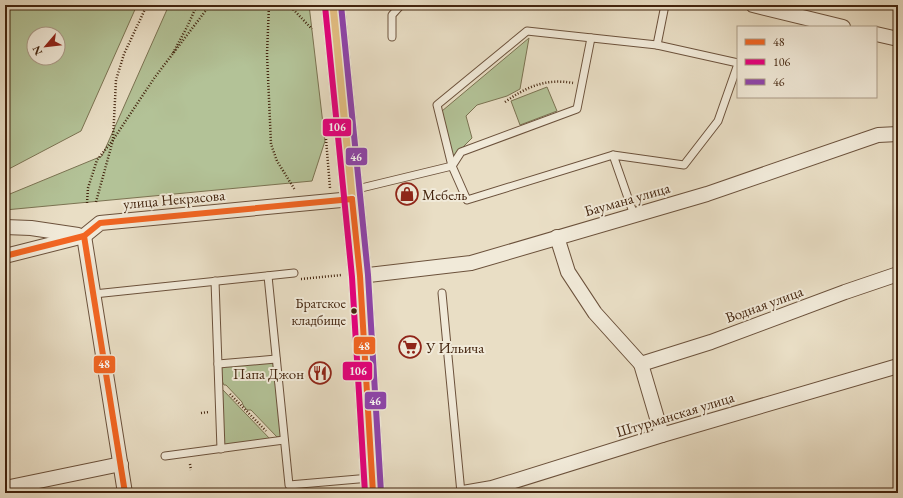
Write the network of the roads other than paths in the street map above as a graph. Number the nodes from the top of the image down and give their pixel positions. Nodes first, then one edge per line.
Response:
1 (333, 5) edge
2 (401, 5) edge
3 (665, 5) edge
4 (753, 5) edge
5 (807, 23) edge
6 (834, 26) edge
7 (877, 34) edge
8 (392, 37) dead end
9 (591, 38) junction
10 (898, 39) edge
11 (658, 45) junction
12 (737, 64) edge
13 (737, 67) edge
14 (898, 134) edge
15 (613, 155) junction
16 (452, 166) junction
17 (351, 195) junction
18 (634, 215) junction
19 (5, 227) edge
20 (84, 236) junction
21 (557, 237) junction
22 (5, 256) edge
23 (294, 274) road end
24 (898, 274) edge
25 (354, 275) junction
26 (268, 276) junction
27 (215, 281) junction
28 (442, 293) dead end
29 (94, 294) junction
30 (276, 359) junction
31 (218, 364) junction
32 (641, 364) junction
33 (898, 366) edge
34 (662, 435) junction
35 (284, 440) junction
36 (221, 449) junction
37 (165, 456) dead end
38 (121, 464) junction
39 (289, 485) junction
40 (372, 485) edge
41 (5, 488) edge
42 (125, 493) edge
43 (290, 493) edge
44 (462, 493) edge

1 - 17 main road
2 - 8 lane
3 - 11 lane
4 - 5 street
5 - 6 street
7 - 10 street
9 - 11 lane
9 - 16 lane
9 - 16 lane
11 - 12 lane
13 - 15 lane
14 - 18 street, Баумана улица
15 - 16 lane
15 - 18 lane
16 - 17 lane
17 - 20 street, улица Некрасова
17 - 25 main road
18 - 21 street, Баумана улица
19 - 20 street
20 - 22 street, улица Некрасова
20 - 29 street
21 - 25 street, Баумана улица
21 - 32 street
23 - 26 lane
24 - 32 street, Водная улица
25 - 40 main road
26 - 27 lane
26 - 30 lane
27 - 29 lane
27 - 31 lane
28 - 44 lane
29 - 38 street
30 - 31 lane
30 - 35 lane
31 - 36 lane
32 - 34 street
33 - 34 street, Штурманская улица
34 - 44 street, Штурманская улица
35 - 36 lane
35 - 39 lane
36 - 37 lane
38 - 41 street
38 - 42 street
39 - 40 lane
39 - 43 lane

